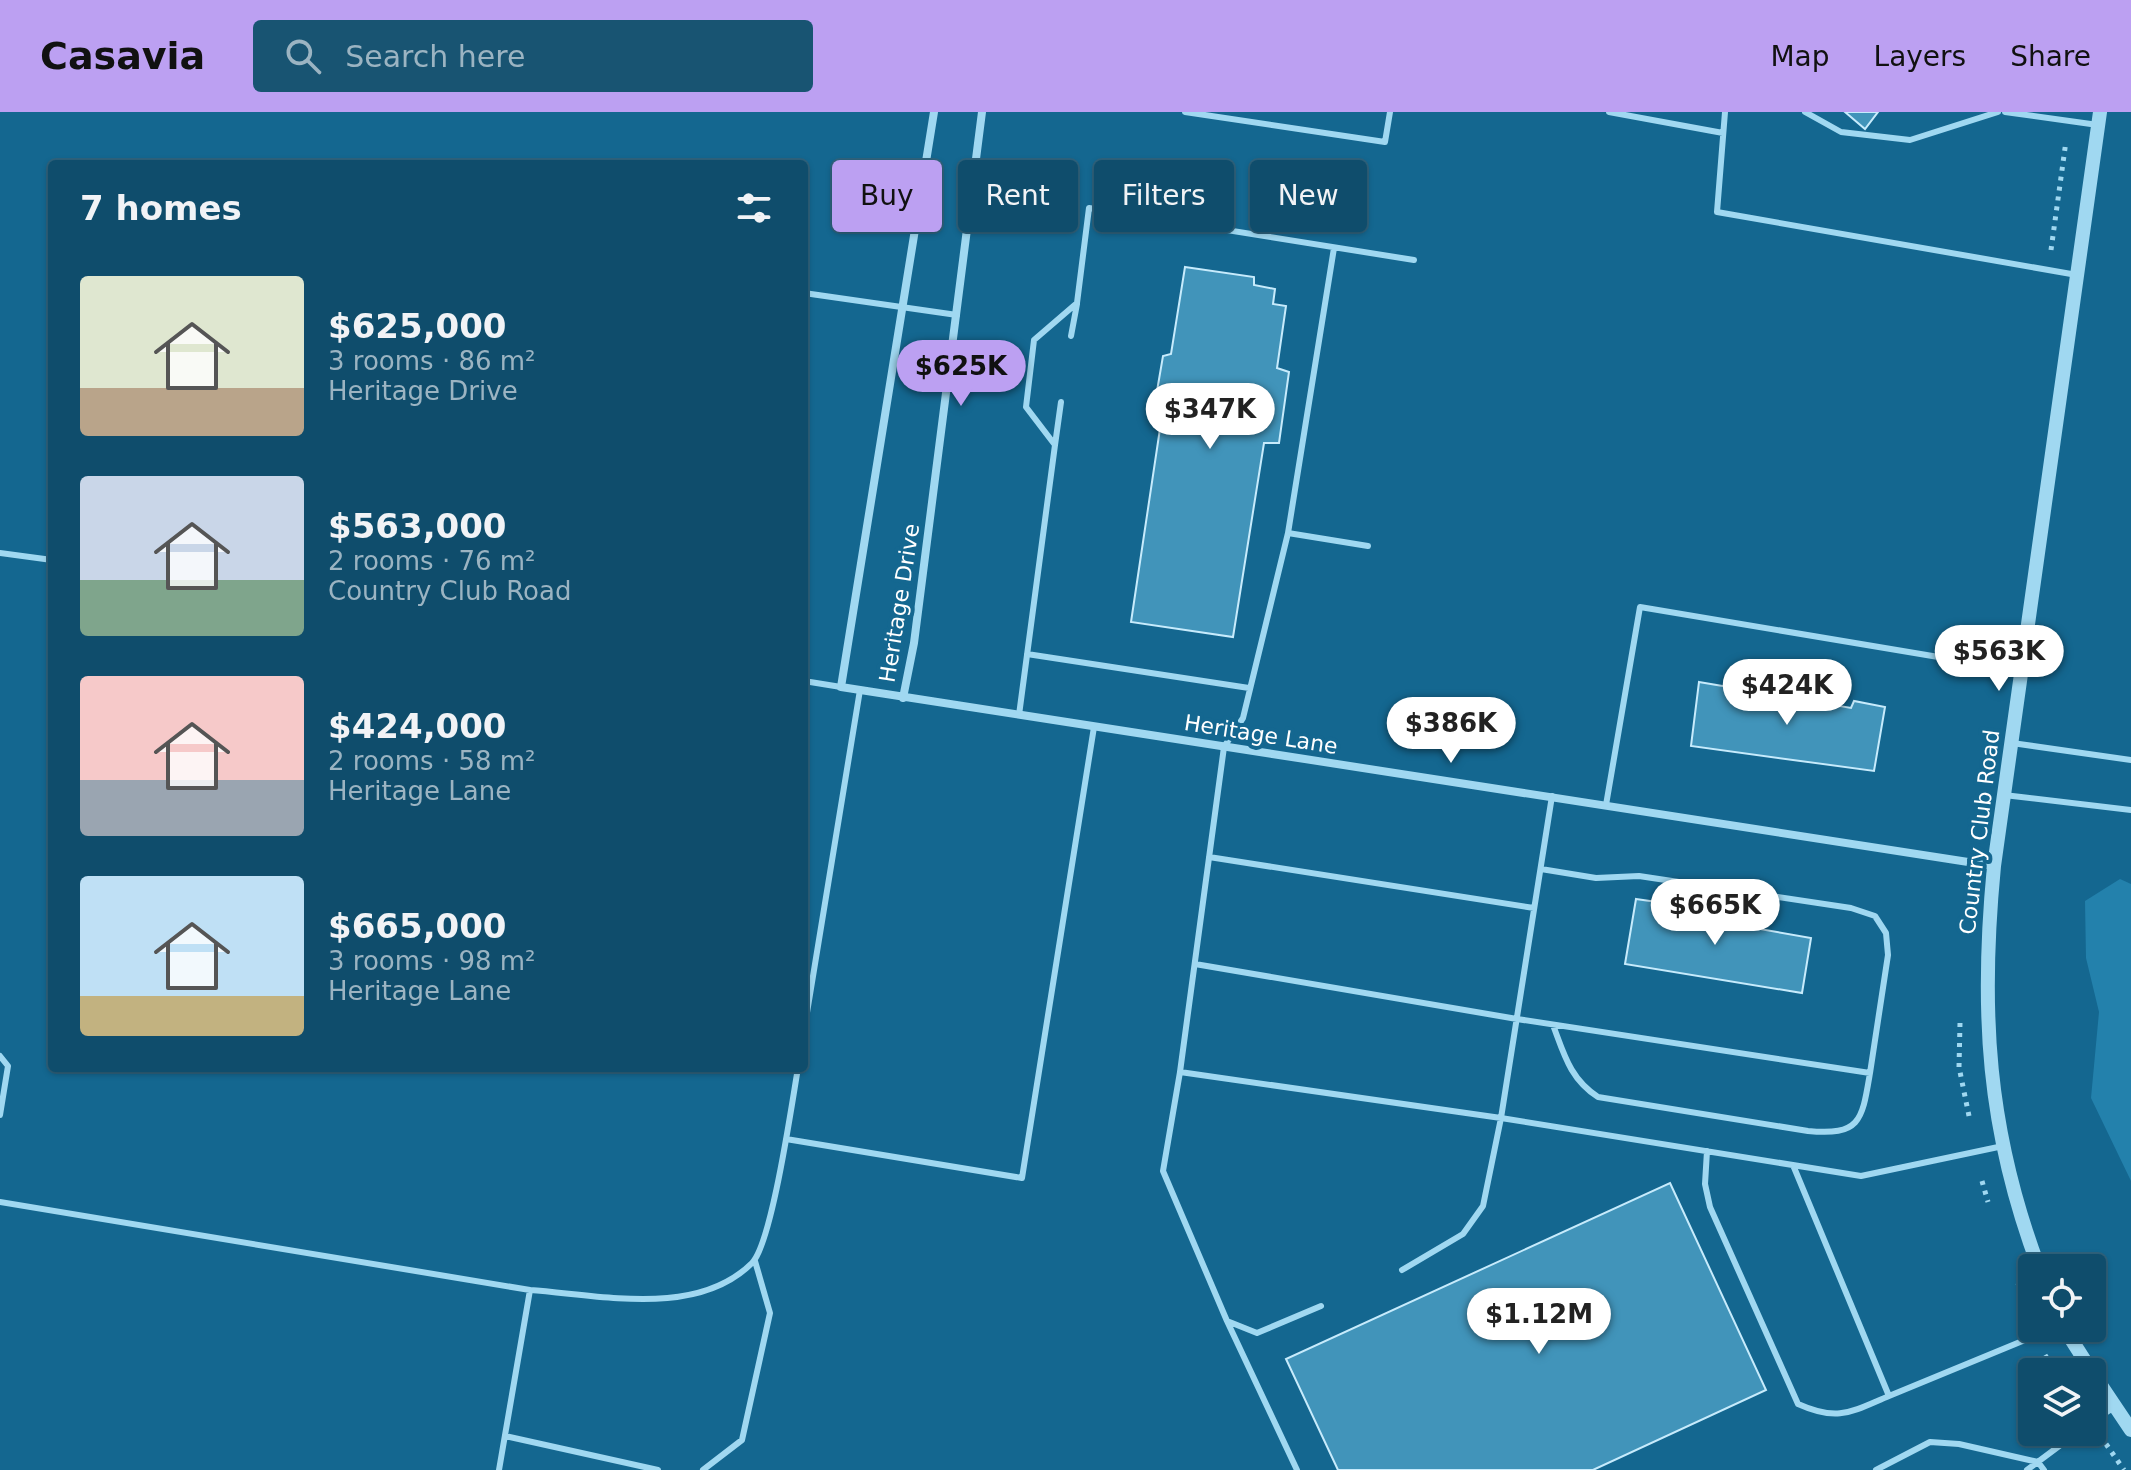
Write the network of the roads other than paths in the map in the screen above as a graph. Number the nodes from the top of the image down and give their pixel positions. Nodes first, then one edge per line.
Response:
1 (934, 112) edge
2 (982, 112) edge
3 (1185, 112) edge
4 (1390, 112) edge
5 (1609, 112) edge
6 (1725, 112) edge
7 (1805, 112) edge
8 (1998, 112) edge
9 (2005, 112) edge
10 (2099, 118) edge
11 (1723, 133) junction
12 (1334, 248) junction
13 (1414, 260) dead end
14 (2077, 275) junction
15 (808, 294) edge
16 (1077, 303) junction
17 (904, 306) junction
18 (957, 315) junction
19 (1071, 336) dead end
20 (1061, 402) dead end
21 (1055, 445) junction
22 (1288, 533) junction
23 (1368, 546) dead end
24 (0, 553) edge
25 (48, 559) edge
26 (1027, 654) junction
27 (2022, 671) junction
28 (808, 682) edge
29 (841, 687) junction
30 (1249, 688) junction
31 (860, 690) junction
32 (903, 698) junction
33 (1019, 715) junction
34 (1094, 727) junction
35 (2011, 743) junction
36 (1224, 747) junction
37 (2131, 760) edge
38 (2004, 795) junction
39 (1552, 796) junction
40 (1606, 805) junction
41 (2131, 810) edge
42 (1209, 857) junction
43 (1994, 866) junction
44 (1541, 869) junction
45 (1534, 908) junction
46 (1195, 964) junction
47 (808, 1007) edge
48 (1517, 1019) junction
49 (1553, 1025) junction
50 (0, 1056) edge
51 (797, 1072) edge
52 (1180, 1072) junction
53 (1870, 1073) junction
54 (0, 1115) edge
55 (1501, 1118) junction
56 (786, 1139) junction
57 (2003, 1146) junction
58 (1707, 1151) junction
59 (1792, 1165) junction
60 (0, 1202) edge
61 (2034, 1254) edge
62 (755, 1261) junction
63 (1402, 1270) dead end
64 (530, 1290) junction
65 (1321, 1306) dead end
66 (1227, 1321) junction
67 (2020, 1342) edge
68 (2106, 1393) edge
69 (1889, 1396) junction
70 (2115, 1407) junction
71 (2106, 1412) edge
72 (2131, 1430) edge
73 (505, 1436) junction
74 (2059, 1446) edge
75 (2038, 1462) junction
76 (499, 1470) edge
77 (658, 1470) edge
78 (703, 1470) edge
79 (1297, 1470) edge
80 (1876, 1470) edge
81 (2027, 1470) edge
82 (2044, 1470) edge

1 - 17 street, Heritage Drive
2 - 18 street, Heritage Drive
3 - 4 lane
5 - 11 lane
6 - 11 lane
7 - 8 lane
9 - 10 lane
10 - 14 street, Country Club Road
11 - 14 lane
12 - 13 lane
12 - 16 lane
12 - 22 lane
14 - 27 street, Country Club Road
15 - 17 lane
16 - 19 lane
16 - 21 lane
17 - 18 lane
17 - 29 street, Heritage Drive
18 - 32 street, Heritage Drive
20 - 21 lane
21 - 26 lane
22 - 23 lane
22 - 30 lane
24 - 25 lane
26 - 30 lane
26 - 33 lane
27 - 35 street, Country Club Road
27 - 40 lane
28 - 29 lane
29 - 31 street, Heritage Drive
30 - 36 lane
31 - 32 street, Heritage Drive
31 - 47 lane
32 - 33 street, Heritage Lane
33 - 34 street, Heritage Lane
34 - 36 street, Heritage Lane
34 - 56 lane
35 - 37 lane
35 - 38 street, Country Club Road
36 - 39 street, Heritage Lane
36 - 42 lane
38 - 41 lane
38 - 43 street, Country Club Road
39 - 40 street, Heritage Lane
39 - 44 lane
40 - 43 street, Heritage Lane
42 - 45 lane
42 - 46 lane
43 - 57 street, Country Club Road
44 - 45 lane
44 - 53 lane
45 - 48 lane
46 - 48 lane
46 - 52 lane
48 - 49 lane
48 - 55 lane
49 - 53 lane
49 - 53 lane
50 - 54 lane
51 - 56 lane
52 - 55 lane
52 - 66 lane
55 - 58 lane
55 - 63 lane
56 - 62 lane
57 - 59 lane
57 - 61 street, Country Club Road
58 - 59 lane
58 - 69 lane
59 - 69 lane
60 - 64 lane
62 - 64 lane
62 - 78 lane
64 - 73 lane
65 - 66 lane
66 - 79 lane
67 - 69 lane
68 - 70 street
70 - 71 lane
70 - 72 street
73 - 76 lane
73 - 77 lane
74 - 75 lane
75 - 80 lane
75 - 81 lane
75 - 82 lane

